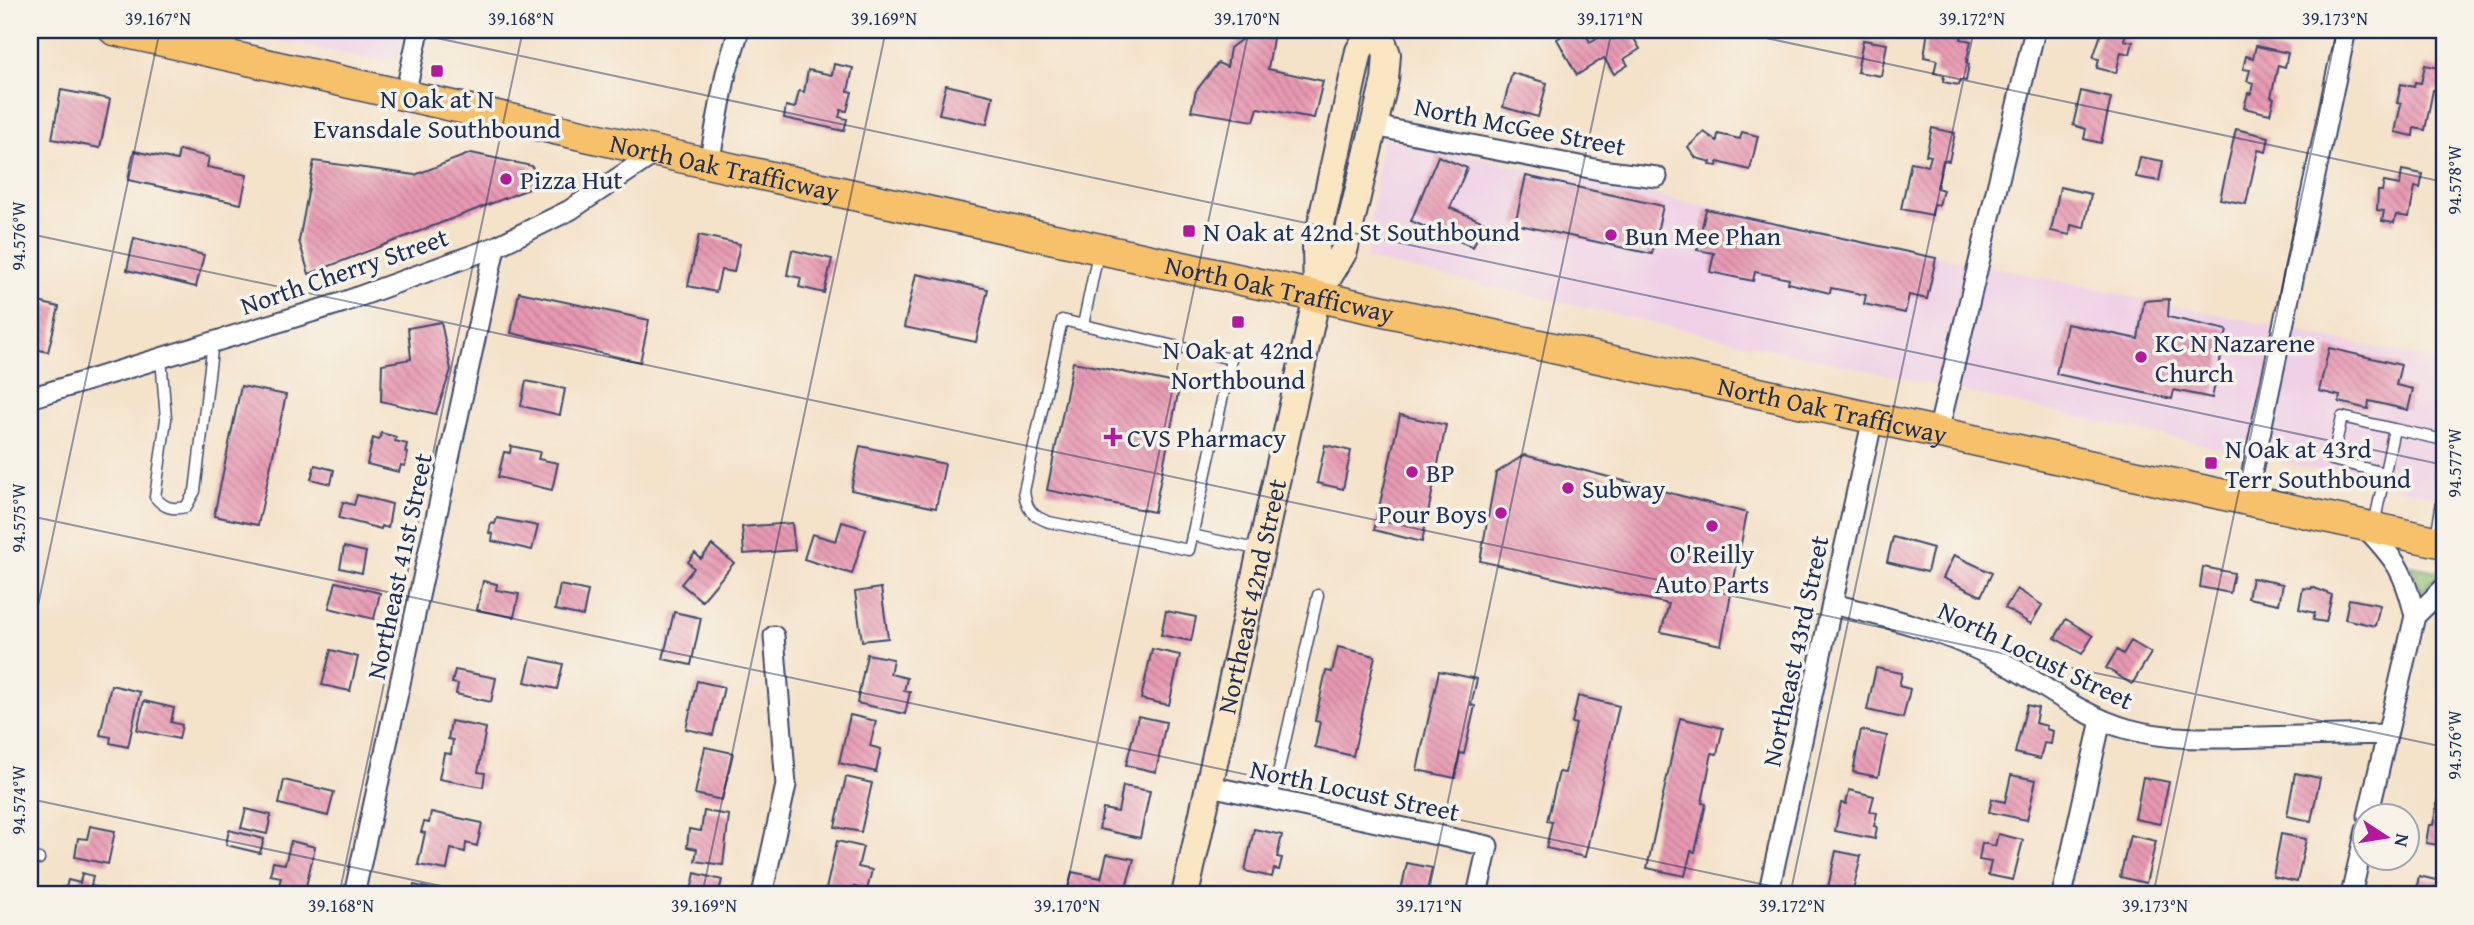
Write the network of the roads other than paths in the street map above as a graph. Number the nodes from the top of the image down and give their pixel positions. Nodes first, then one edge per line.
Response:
1 (114, 30) edge
2 (419, 30) edge
3 (739, 30) edge
4 (1371, 30) edge
5 (1378, 30) edge
6 (2035, 30) edge
7 (2346, 30) edge
8 (405, 95) junction
9 (1375, 123) junction
10 (657, 152) junction
11 (709, 163) junction
12 (1657, 177) dead end
13 (495, 247) junction
14 (1099, 248) junction
15 (1317, 296) junction
16 (1083, 325) junction
17 (213, 342) junction
18 (161, 358) junction
19 (30, 398) edge
20 (1873, 418) junction
21 (2394, 429) junction
22 (1938, 432) junction
23 (2444, 440) edge
24 (2385, 473) junction
25 (2444, 490) edge
26 (2246, 500) junction
27 (2369, 527) junction
28 (1192, 535) junction
29 (2440, 542) edge
30 (1261, 550) junction
31 (2444, 588) edge
32 (1318, 595) dead end
33 (1832, 604) junction
34 (2415, 616) junction
35 (774, 636) dead end
36 (2102, 720) junction
37 (2386, 734) junction
38 (1210, 786) junction
39 (1272, 799) junction
40 (2371, 802) edge
41 (2356, 872) edge
42 (354, 895) edge
43 (762, 895) edge
44 (1185, 895) edge
45 (1477, 895) edge
46 (1768, 895) edge
47 (2062, 895) edge
48 (2351, 895) edge

1 - 8 main road, North Oak Trafficway
2 - 8 street
3 - 11 street
4 - 15 main road
5 - 9 main road
6 - 22 street
7 - 26 street
8 - 10 main road, North Oak Trafficway
9 - 12 street, North McGee Street
9 - 15 main road
10 - 11 main road, North Oak Trafficway
10 - 13 street, North Cherry Street
11 - 14 main road, North Oak Trafficway
13 - 17 street, North Cherry Street
13 - 42 street, Northeast 41st Street
14 - 15 main road, North Oak Trafficway
14 - 16 lane
15 - 20 main road, North Oak Trafficway
15 - 30 main road, Northeast 42nd Street
16 - 28 lane
16 - 28 lane
17 - 18 street, North Cherry Street
17 - 18 lane
18 - 19 street, North Cherry Street
20 - 22 main road, North Oak Trafficway
20 - 33 street, Northeast 43rd Street
21 - 23 lane
21 - 24 lane
21 - 24 lane
22 - 26 main road, North Oak Trafficway
24 - 27 lane
25 - 29 lane
26 - 27 main road, North Oak Trafficway
27 - 29 main road, North Oak Trafficway
27 - 34 street
28 - 30 lane
30 - 38 main road, Northeast 42nd Street
31 - 34 street
32 - 39 lane
33 - 36 street, North Locust Street
33 - 46 street, Northeast 43rd Street
34 - 37 street
35 - 43 street
36 - 37 street, North Locust Street
36 - 47 street
37 - 40 street
38 - 39 street, North Locust Street
38 - 44 main road, Northeast 42nd Street
39 - 45 street, North Locust Street
41 - 48 street

